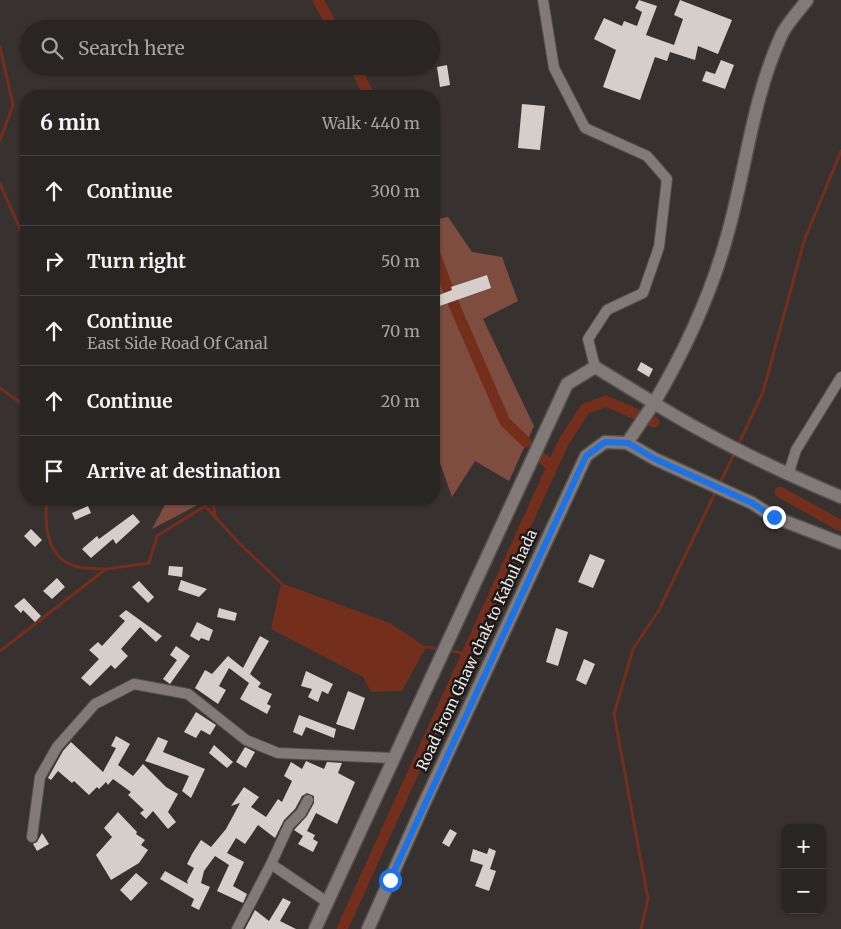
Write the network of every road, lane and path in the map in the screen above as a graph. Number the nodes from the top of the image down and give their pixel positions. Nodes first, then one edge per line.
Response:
1 (543, 0) edge
2 (807, 0) edge
3 (595, 367) junction
4 (841, 377) edge
5 (652, 406) junction
6 (630, 439) junction
7 (788, 475) junction
8 (841, 497) edge
9 (841, 543) edge
10 (392, 758) junction
11 (308, 800) dead end
12 (32, 837) dead end
13 (271, 864) junction
14 (327, 902) junction
15 (237, 929) edge
16 (315, 929) edge
17 (368, 929) edge

1 - 3 street
2 - 5 street
3 - 5 street
3 - 10 street
4 - 7 street
5 - 6 street
5 - 7 street
6 - 9 street
6 - 17 street, Road From Ghaw chak to Kabul hada
7 - 8 street
10 - 12 street
10 - 14 street
11 - 13 street
13 - 14 street
13 - 15 street
14 - 16 street

